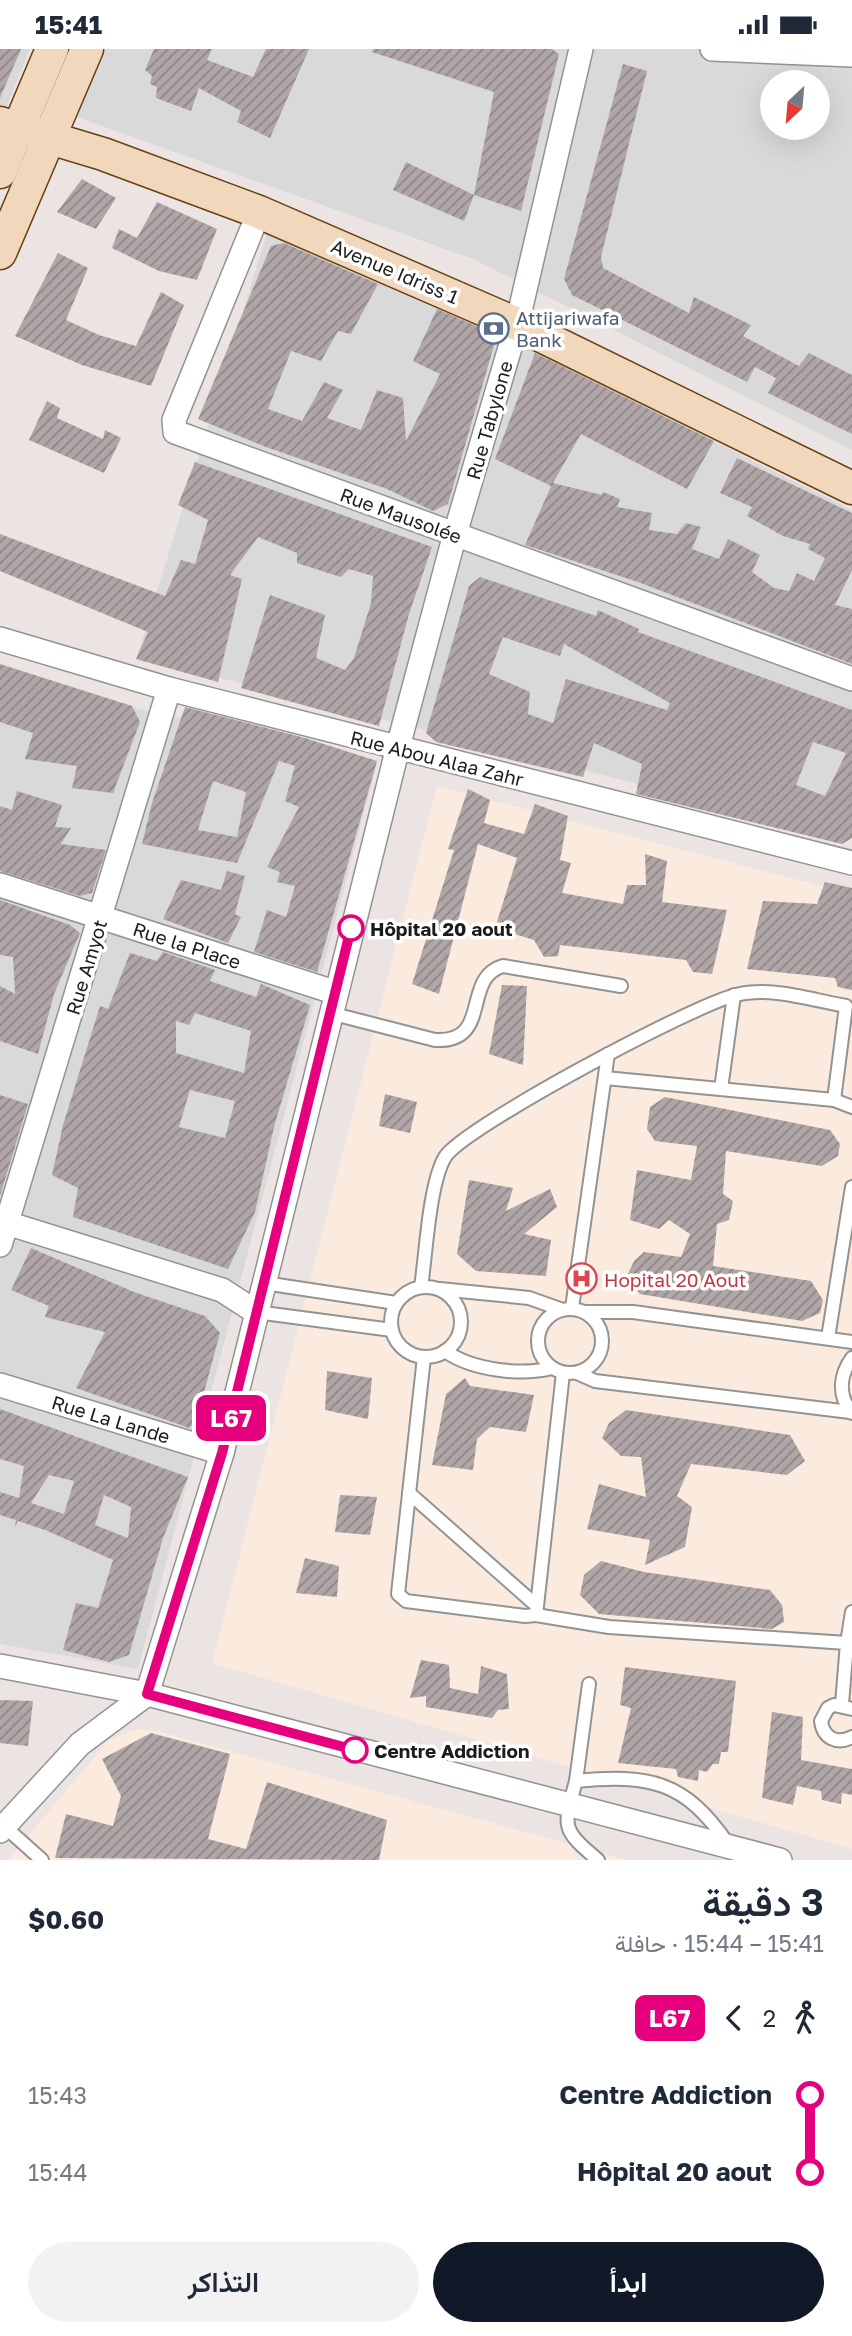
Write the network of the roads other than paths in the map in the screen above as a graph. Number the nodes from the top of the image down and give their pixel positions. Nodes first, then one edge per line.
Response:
1 (52, 49) edge
2 (87, 49) edge
3 (581, 49) edge
4 (712, 49) edge
5 (852, 55) edge
6 (9, 125) edge
7 (49, 137) junction
8 (0, 171) edge
9 (259, 212) junction
10 (0, 253) edge
11 (517, 324) junction
12 (852, 488) edge
13 (455, 534) junction
14 (0, 639) edge
15 (0, 645) edge
16 (24, 648) junction
17 (852, 679) edge
18 (169, 689) junction
19 (398, 747) junction
20 (852, 863) edge
21 (0, 885) edge
22 (101, 917) junction
23 (621, 986) dead end
24 (734, 995) junction
25 (332, 1002) junction
26 (849, 1006) edge
27 (608, 1054) junction
28 (605, 1078) junction
29 (720, 1089) junction
30 (834, 1100) junction
31 (852, 1107) edge
32 (852, 1187) edge
33 (2, 1229) edge
34 (264, 1283) junction
35 (427, 1288) junction
36 (222, 1290) junction
37 (396, 1303) junction
38 (572, 1310) junction
39 (256, 1312) junction
40 (392, 1330) junction
41 (828, 1338) junction
42 (852, 1342) edge
43 (445, 1351) junction
44 (424, 1357) junction
45 (852, 1358) edge
46 (564, 1372) junction
47 (0, 1385) edge
48 (851, 1412) edge
49 (222, 1453) junction
50 (409, 1493) junction
51 (536, 1611) junction
52 (852, 1612) edge
53 (849, 1644) edge
54 (0, 1665) edge
55 (589, 1684) dead end
56 (147, 1694) junction
57 (847, 1706) edge
58 (852, 1737) edge
59 (576, 1781) junction
60 (569, 1805) junction
61 (2, 1829) edge
62 (730, 1847) junction
63 (42, 1860) edge
64 (598, 1860) edge
65 (780, 1860) edge

1 - 6 street
2 - 7 street
3 - 11 street, Rue Tabylone
4 - 5 street
6 - 7 street, Avenue Idriss 1
6 - 8 street
7 - 9 street, Avenue Idriss 1
7 - 10 street
9 - 11 street, Avenue Idriss 1
9 - 13 street, Rue Mausolée
11 - 12 street, Avenue Idriss 1
11 - 13 street, Rue Tabylone
13 - 17 street, Rue Mausolée
13 - 19 street, Rue Tabylone
14 - 16 street, Rue Abou Alaa Zahr
15 - 16 street, Rue Abou Alaa Zahr
16 - 18 street, Rue Abou Alaa Zahr
18 - 19 street, Rue Abou Alaa Zahr
18 - 22 street, Rue Amyot
19 - 20 street, Rue Abou Alaa Zahr
19 - 25 street, Rue Tabylone
21 - 22 street, Rue la Place
22 - 25 street, Rue la Place
22 - 33 street, Rue Amyot
23 - 25 lane
24 - 26 lane
24 - 27 lane
24 - 29 lane
25 - 34 street, Rue Tabylone
26 - 30 lane
27 - 28 lane
27 - 35 lane
28 - 29 lane
28 - 38 lane
29 - 30 lane
30 - 31 lane
32 - 41 lane
33 - 36 street
34 - 36 street
34 - 37 lane
34 - 39 street, Rue Tabylone
35 - 37 lane
35 - 38 lane
35 - 43 lane
36 - 39 street
37 - 40 lane
38 - 41 lane
38 - 46 lane
38 - 46 lane
39 - 40 lane
39 - 49 street, Rue Tabylone
40 - 44 lane
41 - 42 lane
43 - 44 lane
43 - 46 lane
44 - 50 lane
45 - 48 lane
46 - 48 lane
46 - 51 lane
47 - 49 street, Rue La Lande
49 - 56 street, Rue Tabylone
50 - 51 lane
50 - 51 lane
51 - 53 lane
52 - 53 lane
53 - 57 lane
54 - 56 street
55 - 59 lane
56 - 60 street
56 - 61 street
57 - 58 lane
59 - 60 lane
59 - 62 lane
60 - 62 street
60 - 64 lane
61 - 63 lane
62 - 65 street

